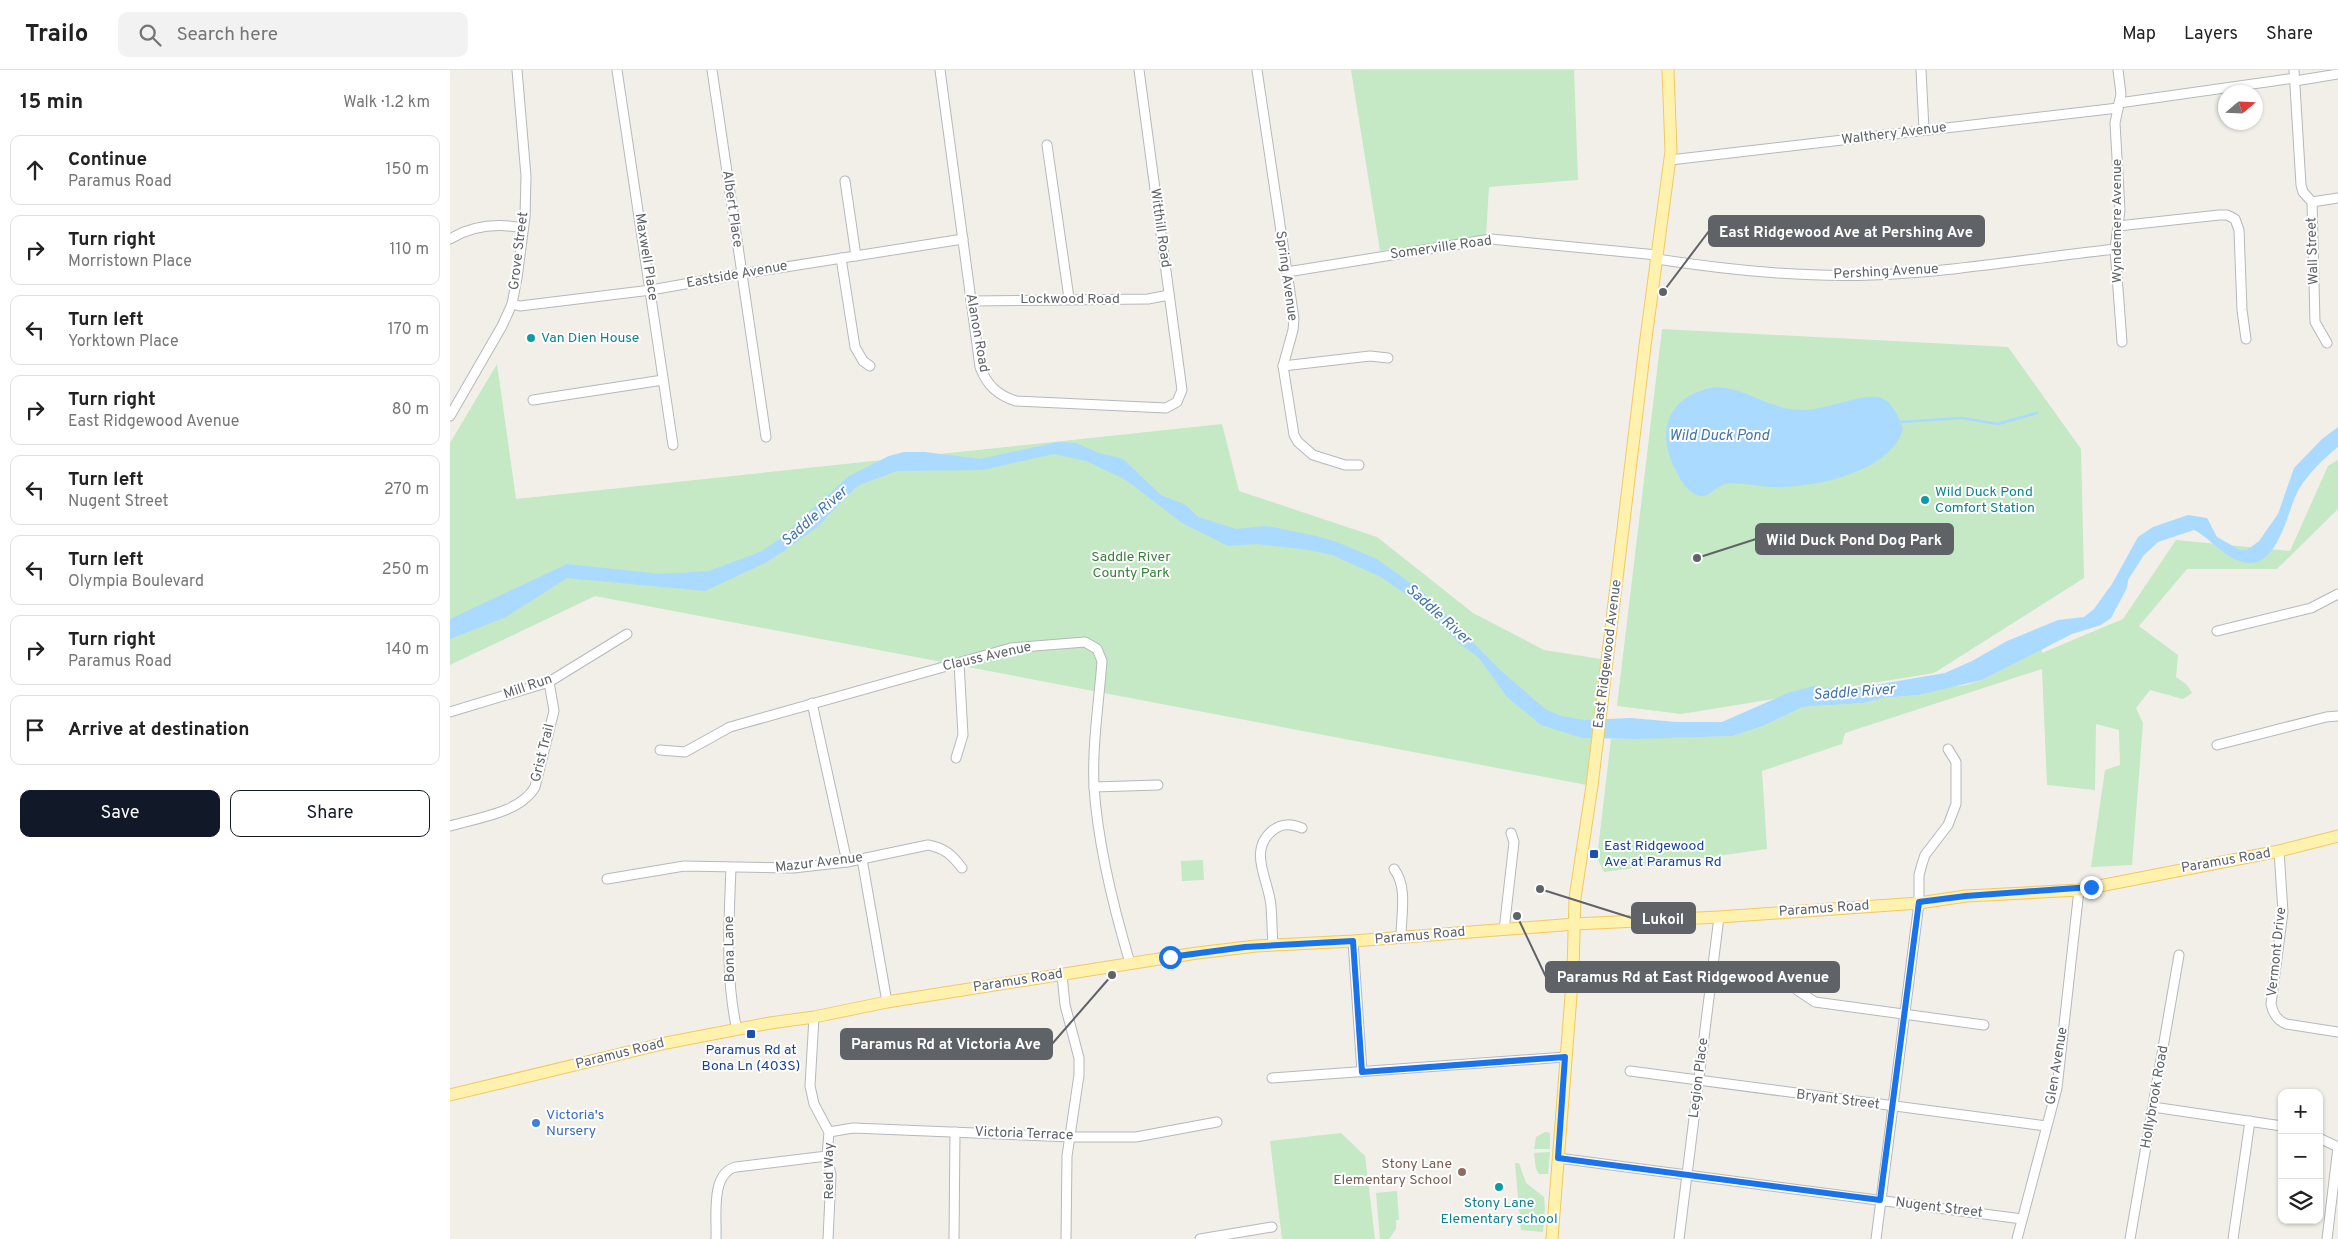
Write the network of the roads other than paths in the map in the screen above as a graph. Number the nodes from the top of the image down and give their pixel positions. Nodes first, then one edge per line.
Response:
1 (517, 70) edge
2 (617, 70) edge
3 (712, 70) edge
4 (940, 70) edge
5 (1139, 70) edge
6 (1257, 70) edge
7 (1668, 70) edge
8 (1921, 70) edge
9 (2118, 70) edge
10 (2338, 74) edge
11 (2295, 76) edge
12 (2118, 105) junction
13 (1924, 130) junction
14 (1047, 145) dead end
15 (1670, 160) junction
16 (844, 181) dead end
17 (2338, 198) edge
18 (2312, 202) junction
19 (2118, 226) junction
20 (524, 228) junction
21 (450, 239) edge
22 (962, 239) junction
23 (2115, 249) junction
24 (856, 256) junction
25 (1657, 257) junction
26 (841, 258) junction
27 (1286, 272) junction
28 (741, 274) junction
29 (651, 290) junction
30 (1169, 296) junction
31 (1069, 298) junction
32 (971, 301) junction
33 (512, 304) junction
34 (2246, 338) dead end
35 (2122, 342) dead end
36 (2327, 343) dead end
37 (1388, 358) dead end
38 (870, 366) dead end
39 (1284, 366) junction
40 (663, 380) junction
41 (1181, 386) joint
42 (534, 400) dead end
43 (450, 416) edge
44 (766, 437) dead end
45 (674, 445) dead end
46 (1359, 465) dead end
47 (2338, 594) edge
48 (2217, 631) dead end
49 (627, 634) dead end
50 (959, 663) junction
51 (549, 682) junction
52 (812, 703) junction
53 (450, 712) edge
54 (2338, 716) edge
55 (2217, 745) dead end
56 (660, 750) dead end
57 (1948, 750) dead end
58 (956, 758) dead end
59 (1158, 785) dead end
60 (1094, 787) junction
61 (450, 826) edge
62 (1302, 828) dead end
63 (1511, 833) dead end
64 (2338, 836) edge
65 (2278, 851) junction
66 (862, 859) junction
67 (847, 862) junction
68 (731, 868) junction
69 (962, 868) dead end
70 (1394, 869) dead end
71 (606, 879) dead end
72 (2079, 890) junction
73 (1919, 902) junction
74 (1719, 917) junction
75 (1575, 924) junction
76 (1504, 930) junction
77 (1401, 937) junction
78 (1353, 941) junction
79 (1272, 945) junction
80 (2179, 954) dead end
81 (1130, 963) junction
82 (1062, 975) junction
83 (1797, 990) dead end
84 (887, 1002) junction
85 (1904, 1014) junction
86 (814, 1018) junction
87 (1984, 1024) dead end
88 (737, 1030) junction
89 (2338, 1032) edge
90 (1565, 1057) junction
91 (1630, 1071) dead end
92 (1362, 1072) junction
93 (1272, 1078) dead end
94 (1698, 1081) junction
95 (450, 1095) edge
96 (1892, 1107) junction
97 (2153, 1107) junction
98 (2250, 1121) junction
99 (1217, 1122) dead end
100 (2278, 1125) edge
101 (2046, 1126) junction
102 (829, 1132) junction
103 (955, 1132) junction
104 (1070, 1137) junction
105 (2323, 1140) edge
106 (2338, 1147) edge
107 (828, 1156) junction
108 (1558, 1158) junction
109 (1687, 1175) junction
110 (1880, 1200) junction
111 (2022, 1218) junction
112 (1272, 1227) dead end
113 (1219, 1237) edge
114 (716, 1239) edge
115 (828, 1239) edge
116 (954, 1239) edge
117 (1066, 1239) edge
118 (1200, 1239) edge
119 (1552, 1239) edge
120 (1679, 1239) edge
121 (1876, 1239) edge
122 (2016, 1239) edge
123 (2130, 1239) edge
124 (2233, 1239) edge
125 (2327, 1239) edge

1 - 20 street, Grove Street
2 - 29 street, Maxwell Place
3 - 28 street, Albert Place
4 - 22 street, Alanon Road
5 - 30 street, Witthill Road
6 - 27 street, Spring Avenue
7 - 15 main road, East Ridgewood Avenue
8 - 13 street
9 - 12 street, Wyndemere Avenue
10 - 11 street, Walthery Avenue
11 - 12 street, Walthery Avenue
11 - 18 street, Wall Street
12 - 13 street, Walthery Avenue
12 - 19 street, Wyndemere Avenue
13 - 15 street, Walthery Avenue
14 - 31 street
15 - 25 main road, East Ridgewood Avenue
16 - 24 street
17 - 18 street
18 - 36 street, Wall Street
19 - 23 street, Wyndemere Avenue
19 - 34 street
20 - 21 street
20 - 33 street, Grove Street
22 - 24 street, Eastside Avenue
22 - 32 street, Alanon Road
23 - 25 street, Pershing Avenue
23 - 35 street, Wyndemere Avenue
24 - 26 street, Eastside Avenue
25 - 27 street, Somerville Road
25 - 75 main road, East Ridgewood Avenue
26 - 28 street, Eastside Avenue
26 - 38 street
27 - 39 street, Spring Avenue
28 - 29 street, Eastside Avenue
28 - 44 street, Albert Place
29 - 33 street, Eastside Avenue
29 - 40 street, Maxwell Place
30 - 31 street, Lockwood Road
30 - 41 street, Witthill Road
31 - 32 street, Lockwood Road
32 - 41 street, Alanon Road
33 - 43 street, Grove Street
37 - 39 street
39 - 46 street, Spring Avenue
40 - 42 street
40 - 45 street, Maxwell Place
47 - 48 street
49 - 51 street, Mill Run
50 - 52 street, Clauss Avenue
50 - 58 street
50 - 60 street, Clauss Avenue
51 - 53 street, Mill Run
51 - 61 street, Grist Trail
52 - 56 street, Clauss Avenue
52 - 67 street
54 - 55 street
57 - 73 street
59 - 60 street
60 - 81 street, Clauss Avenue
62 - 79 street
63 - 76 street
64 - 65 main road, Paramus Road
65 - 72 main road, Paramus Road
65 - 89 street, Vermont Drive
66 - 67 street, Mazur Avenue
66 - 69 street, Mazur Avenue
66 - 84 street
67 - 68 street, Mazur Avenue
68 - 71 street, Mazur Avenue
68 - 88 street, Bona Lane
70 - 77 street
72 - 73 main road, Paramus Road
72 - 101 street, Glen Avenue
73 - 74 main road, Paramus Road
73 - 85 street
74 - 75 main road, Paramus Road
74 - 94 street, Legion Place
75 - 76 main road, Paramus Road
75 - 90 main road, East Ridgewood Avenue
76 - 77 main road, Paramus Road
77 - 78 main road, Paramus Road
78 - 79 main road, Paramus Road
78 - 92 street
79 - 81 main road, Paramus Road
80 - 97 street, Hollybrook Road
81 - 82 main road, Paramus Road
82 - 84 main road, Paramus Road
82 - 104 street
83 - 85 street
84 - 86 main road, Paramus Road
85 - 87 street
85 - 96 street
86 - 88 main road, Paramus Road
86 - 102 street, Reid Way
88 - 95 main road, Paramus Road
90 - 92 street
90 - 108 main road, East Ridgewood Avenue
91 - 94 street, Bryant Street
92 - 93 street
94 - 96 street, Bryant Street
94 - 109 street, Legion Place
96 - 101 street, Bryant Street
96 - 110 street
97 - 98 street
97 - 123 street, Hollybrook Road
98 - 100 street
98 - 124 street
99 - 104 street, Victoria Terrace
101 - 111 street, Glen Avenue
102 - 103 street, Victoria Terrace
102 - 107 street, Reid Way
103 - 104 street, Victoria Terrace
103 - 116 street
104 - 117 street
105 - 106 street
106 - 125 street
107 - 114 street
107 - 115 street, Reid Way
108 - 109 street, Nugent Street
108 - 119 main road, East Ridgewood Avenue
109 - 110 street, Nugent Street
109 - 120 street, Legion Place
110 - 111 street, Nugent Street
110 - 121 street
111 - 122 street, Glen Avenue
112 - 113 street
113 - 118 street

